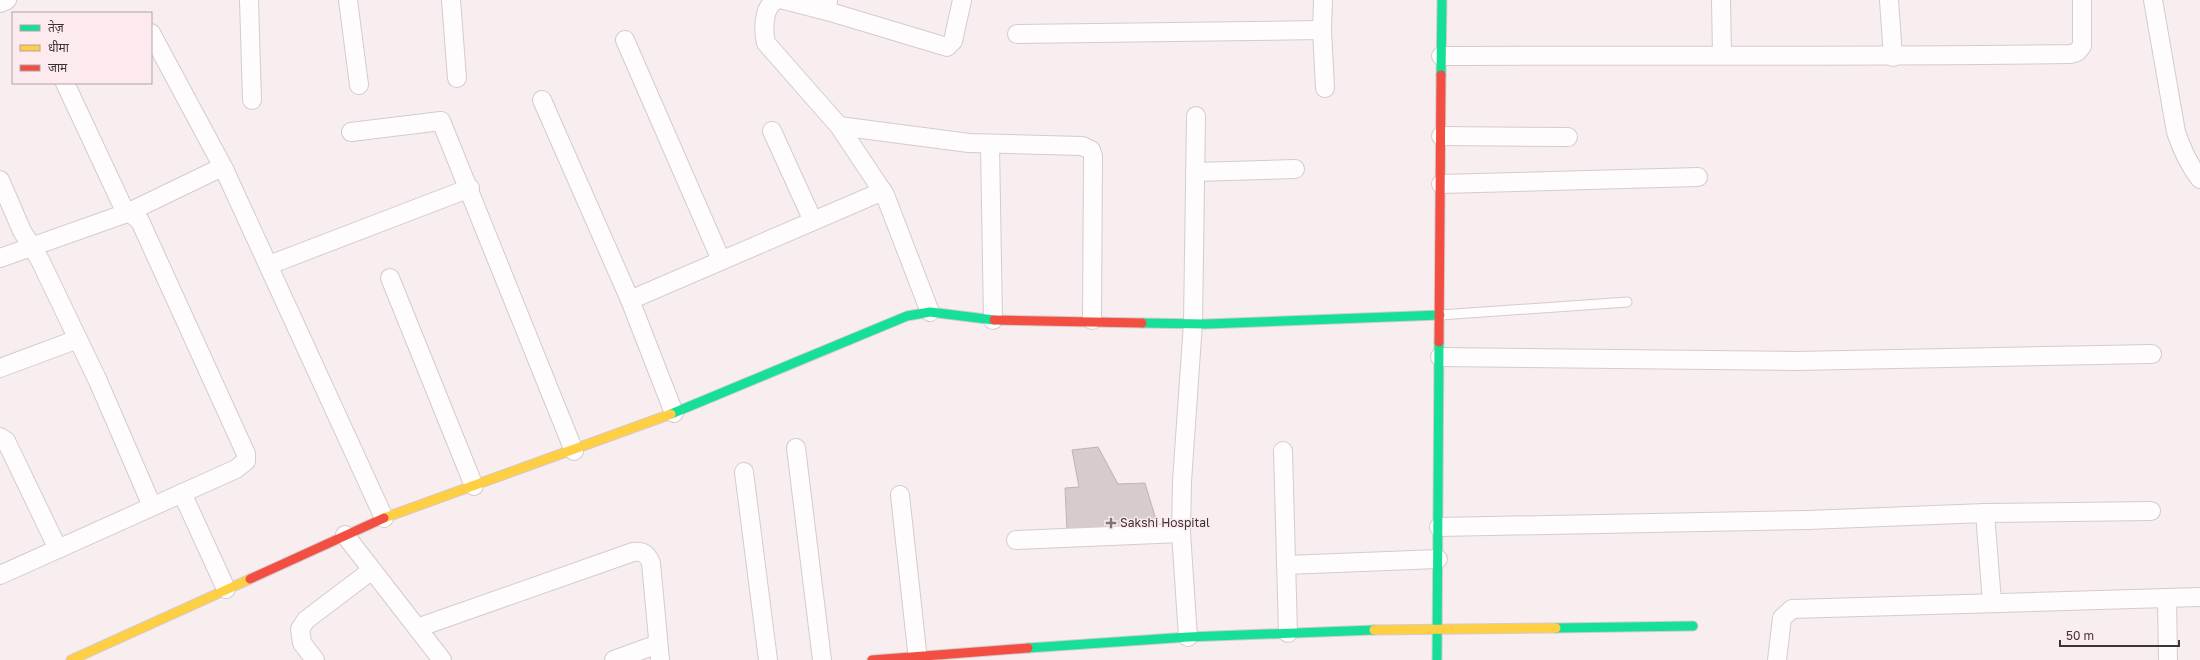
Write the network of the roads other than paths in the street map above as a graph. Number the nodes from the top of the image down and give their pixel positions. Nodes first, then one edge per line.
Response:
1 (7, 0) edge
2 (249, 0) edge
3 (348, 0) edge
4 (451, 0) edge
5 (777, 0) edge
6 (784, 0) edge
7 (962, 0) edge
8 (1323, 0) edge
9 (1442, 0) edge
10 (1720, 0) edge
11 (1889, 0) edge
12 (2082, 0) edge
13 (2153, 0) edge
14 (0, 3) edge
15 (827, 6) edge
16 (1322, 30) junction
17 (1017, 34) dead end
18 (152, 35) edge
19 (625, 40) dead end
20 (1722, 55) junction
21 (1441, 56) junction
22 (1893, 56) junction
23 (457, 78) dead end
24 (65, 84) edge
25 (359, 85) dead end
26 (1325, 88) dead end
27 (252, 100) dead end
28 (542, 100) dead end
29 (1196, 116) dead end
30 (839, 126) junction
31 (772, 131) dead end
32 (351, 132) dead end
33 (1441, 136) junction
34 (1568, 137) dead end
35 (990, 145) junction
36 (224, 169) junction
37 (1295, 170) dead end
38 (1195, 172) junction
39 (1698, 177) dead end
40 (2200, 179) edge
41 (0, 180) edge
42 (1441, 184) junction
43 (470, 188) junction
44 (883, 190) junction
45 (128, 212) junction
46 (813, 221) junction
47 (32, 247) junction
48 (0, 258) edge
49 (721, 260) junction
50 (269, 265) junction
51 (390, 278) dead end
52 (630, 300) junction
53 (1627, 302) dead end
54 (930, 312) junction
55 (1440, 315) junction
56 (993, 320) junction
57 (1092, 320) junction
58 (1193, 323) junction
59 (78, 339) junction
60 (2152, 354) dead end
61 (1440, 357) junction
62 (0, 368) edge
63 (674, 413) junction
64 (0, 437) edge
65 (796, 448) dead end
66 (574, 451) junction
67 (1282, 451) dead end
68 (744, 472) dead end
69 (474, 486) junction
70 (182, 493) junction
71 (900, 495) dead end
72 (152, 506) junction
73 (2151, 511) dead end
74 (1985, 513) junction
75 (384, 518) junction
76 (1439, 527) junction
77 (1181, 533) junction
78 (345, 535) junction
79 (1016, 540) dead end
80 (58, 549) junction
81 (1438, 559) junction
82 (1286, 565) junction
83 (372, 570) junction
84 (0, 575) edge
85 (226, 589) junction
86 (2200, 597) edge
87 (2167, 600) junction
88 (1992, 602) junction
89 (1693, 626) dead end
90 (417, 628) junction
91 (1436, 629) junction
92 (1288, 633) junction
93 (1188, 637) junction
94 (659, 652) edge
95 (1022, 654) edge
96 (918, 657) edge
97 (72, 660) edge
98 (313, 660) edge
99 (442, 660) edge
100 (614, 660) edge
101 (768, 660) edge
102 (822, 660) edge
103 (872, 660) edge
104 (1436, 660) edge
105 (1777, 660) edge
106 (2168, 660) edge

1 - 14 street
2 - 27 street
3 - 25 street
4 - 23 street
5 - 30 street
6 - 15 street
7 - 15 street
8 - 16 street
9 - 21 street
10 - 20 street
11 - 22 street
12 - 22 street
13 - 40 street
16 - 17 street
16 - 26 street
18 - 36 street
19 - 49 street
20 - 21 street
20 - 22 street
21 - 33 street
24 - 45 street
28 - 52 street
29 - 38 street
30 - 35 street
30 - 44 street
31 - 46 street
32 - 43 street
33 - 34 street
33 - 42 street
35 - 56 street
35 - 57 street
36 - 45 street
36 - 50 street
37 - 38 street
38 - 58 street
39 - 42 street
41 - 47 street
42 - 55 street
43 - 50 street
43 - 66 street
44 - 46 street
44 - 54 street
45 - 47 street
45 - 70 street
46 - 49 street
47 - 48 street
47 - 59 street
49 - 52 street
50 - 75 street
51 - 69 street
52 - 63 street
53 - 55 lane
54 - 56 street
54 - 63 street
55 - 58 street
55 - 61 street
56 - 57 street
57 - 58 street
58 - 77 street
59 - 62 street
59 - 72 street
60 - 61 street
61 - 76 street
63 - 66 street
64 - 80 street
65 - 102 street
66 - 69 street
67 - 82 street
68 - 101 street
69 - 75 street
70 - 72 street
70 - 85 street
71 - 96 street
72 - 80 street
73 - 74 street
74 - 76 street
74 - 88 street
75 - 78 street
76 - 81 street
77 - 79 street
77 - 93 street
78 - 83 street
78 - 85 street
80 - 84 street
81 - 82 street
81 - 91 street
82 - 92 street
83 - 90 street
83 - 98 street
85 - 97 street
86 - 87 street
87 - 88 street
87 - 106 street
88 - 105 street
89 - 91 street
90 - 94 street
90 - 99 street
91 - 92 street
91 - 104 street
92 - 93 street
93 - 95 street
94 - 100 street
95 - 96 street
96 - 103 street

